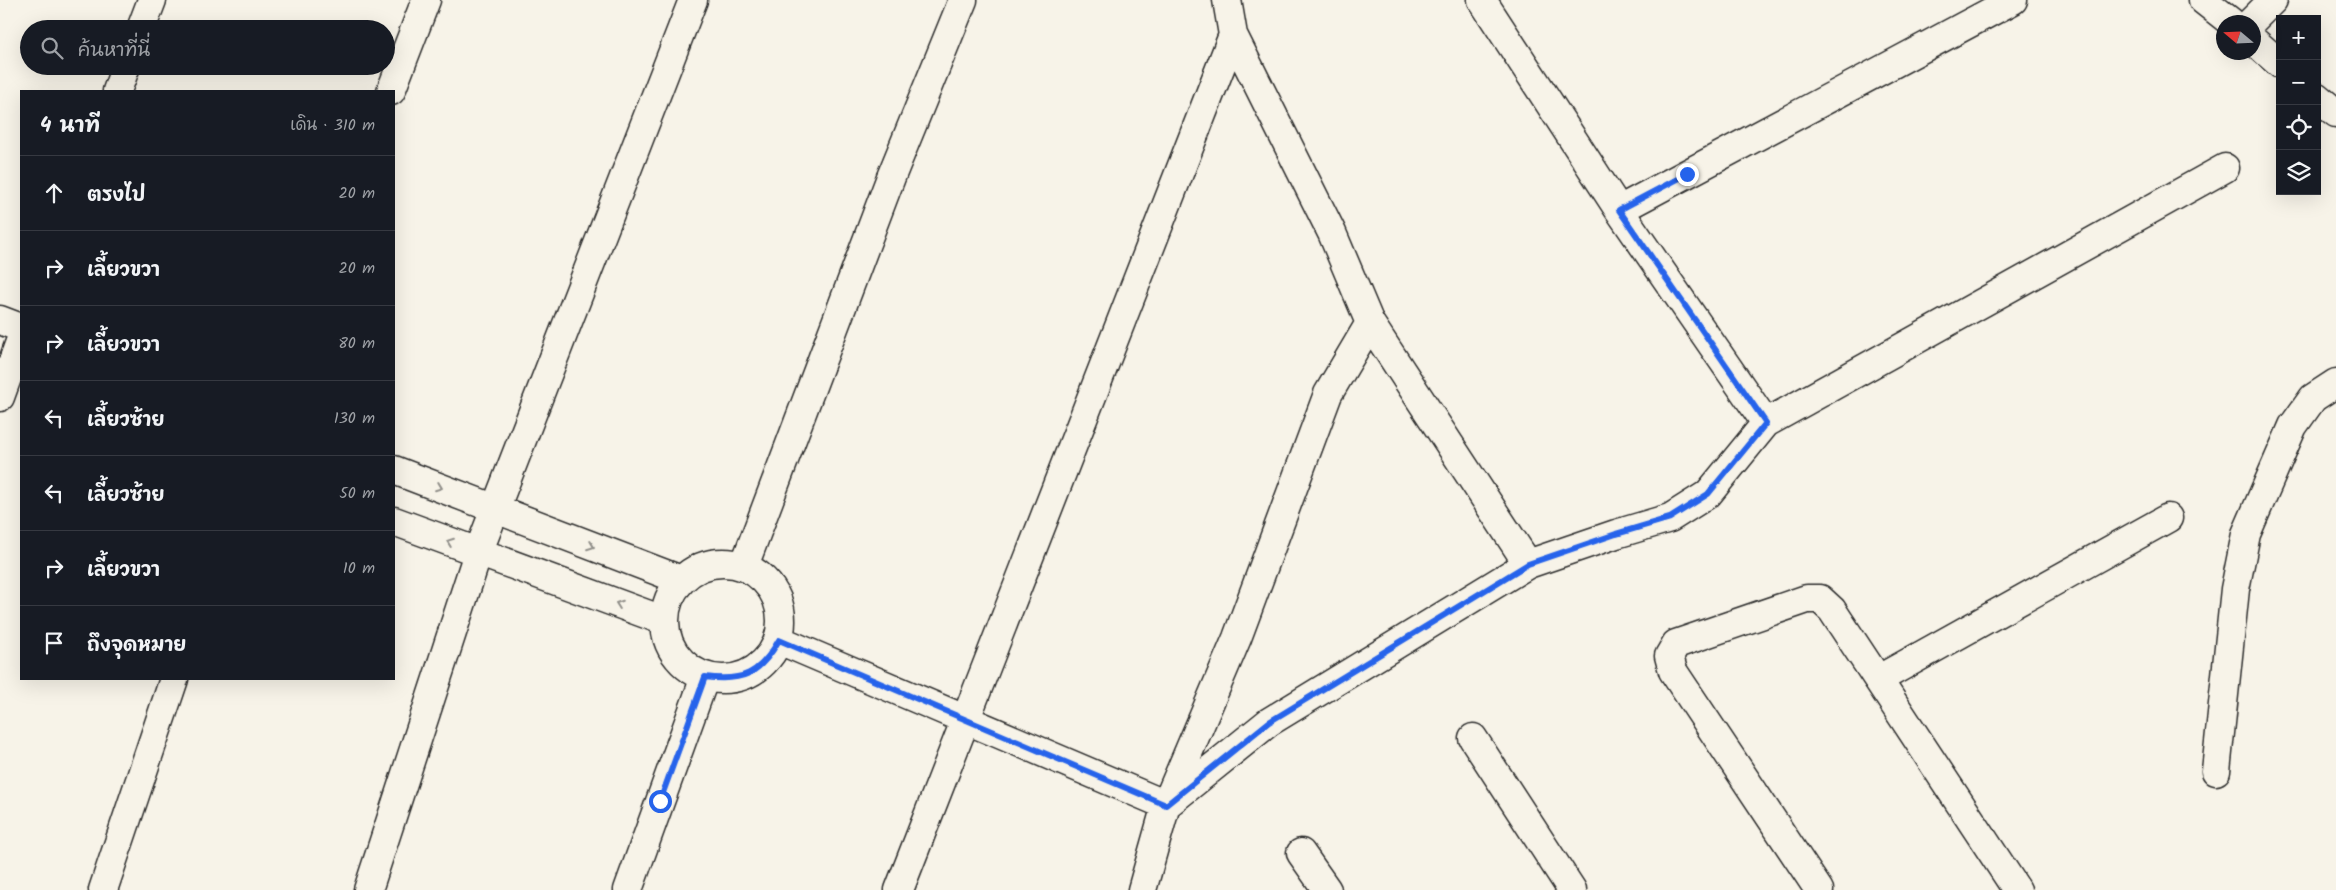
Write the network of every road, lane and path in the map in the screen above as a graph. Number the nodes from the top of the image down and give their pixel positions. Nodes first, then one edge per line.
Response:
1 (152, 0) edge
2 (426, 0) edge
3 (692, 0) edge
4 (963, 0) edge
5 (1227, 0) edge
6 (2013, 0) edge
7 (2203, 0) edge
8 (2273, 0) edge
9 (1488, 2) edge
10 (2222, 15) edge
11 (2258, 15) edge
12 (144, 20) edge
13 (1233, 34) junction
14 (2261, 47) edge
15 (2276, 60) edge
16 (122, 75) edge
17 (116, 90) edge
18 (391, 90) edge
19 (2321, 100) edge
20 (2336, 113) edge
21 (2225, 168) dead end
22 (1619, 210) junction
23 (0, 320) edge
24 (1370, 323) junction
25 (20, 328) edge
26 (20, 342) edge
27 (7, 379) edge
28 (2336, 383) edge
29 (1766, 423) junction
30 (395, 470) edge
31 (496, 509) junction
32 (2168, 518) dead end
33 (395, 521) edge
34 (478, 553) junction
35 (1528, 564) junction
36 (744, 566) junction
37 (682, 580) junction
38 (665, 621) junction
39 (779, 640) junction
40 (705, 677) junction
41 (1879, 679) junction
42 (174, 680) edge
43 (965, 718) junction
44 (1473, 738) dead end
45 (2216, 771) dead end
46 (1166, 805) junction
47 (1301, 853) dead end
48 (103, 890) edge
49 (368, 890) edge
50 (628, 890) edge
51 (899, 890) edge
52 (1142, 890) edge
53 (1327, 890) edge
54 (1572, 890) edge
55 (1819, 890) edge
56 (2017, 890) edge

1 - 12 street
2 - 18 street
3 - 31 street
4 - 36 street
5 - 13 street
6 - 22 street
7 - 10 street
8 - 11 street
9 - 22 street
13 - 24 street
13 - 43 street
14 - 15 street
16 - 17 street
19 - 20 street
21 - 29 street
22 - 29 street
23 - 25 street
24 - 35 street
24 - 46 street
26 - 27 street
28 - 45 street
29 - 35 street
30 -> 31 street
31 - 34 street
31 -> 37 street
32 - 41 street
34 -> 33 street
38 -> 34 street
34 - 49 street
35 - 46 street
36 - 37 street
36 - 39 street
37 - 38 street
38 - 40 street
39 - 40 street
39 - 43 street
40 - 50 street
41 - 55 street
41 - 56 street
42 - 48 street
43 - 46 street
43 - 51 street
44 - 54 street
46 - 52 street
47 - 53 street

